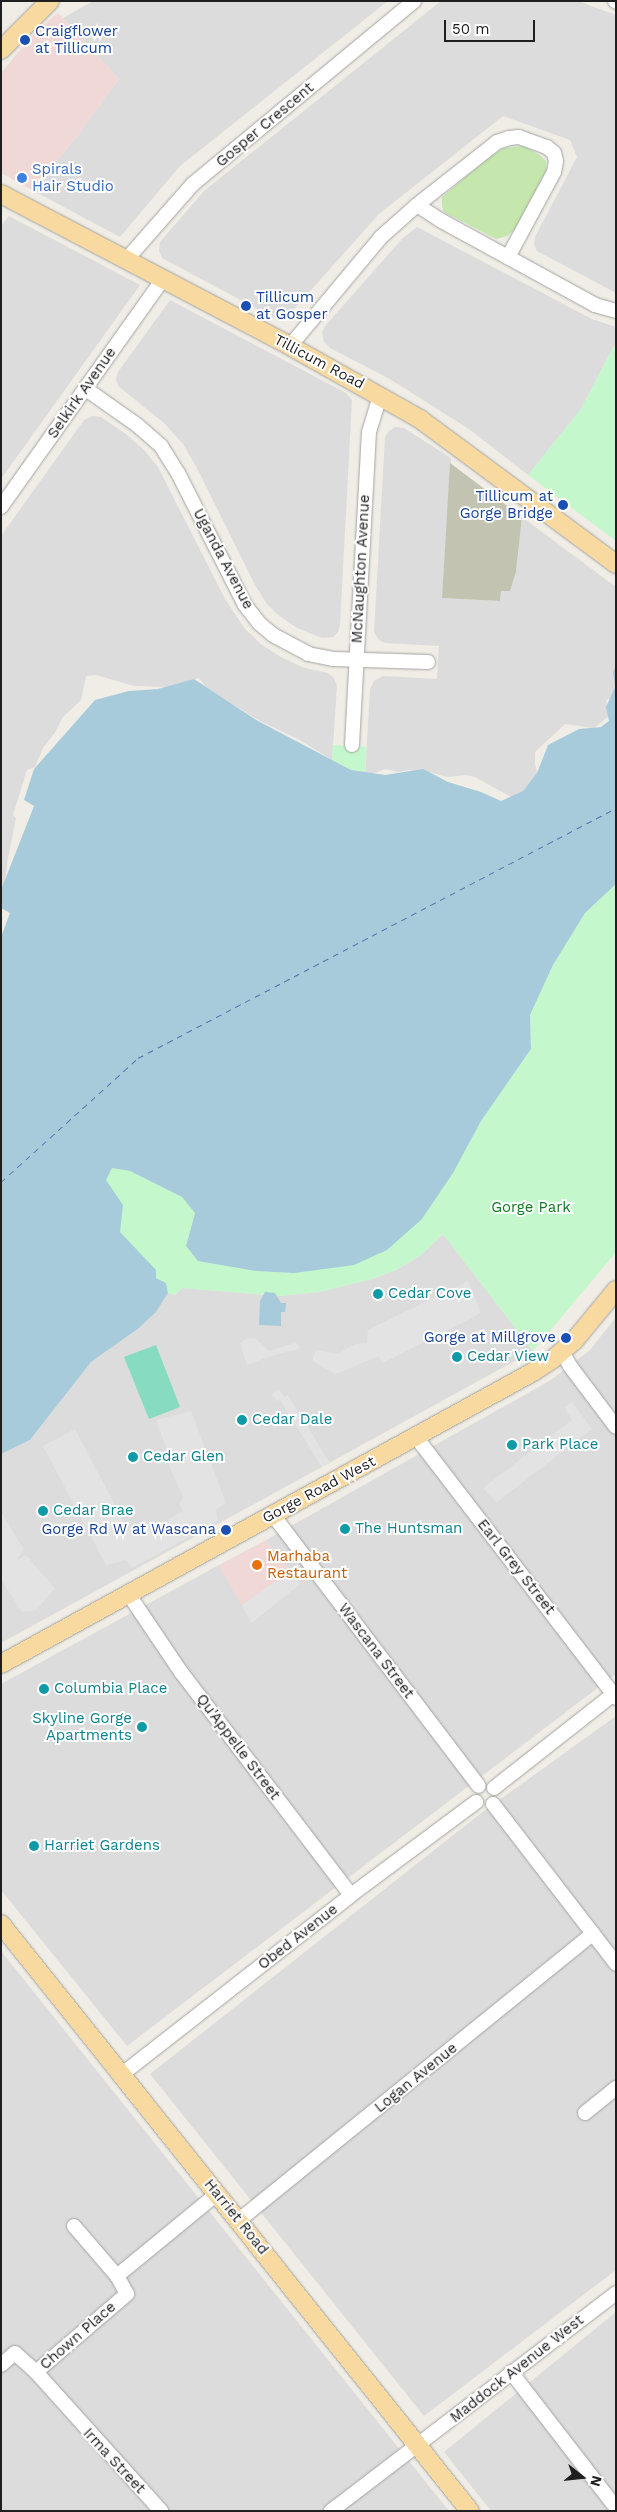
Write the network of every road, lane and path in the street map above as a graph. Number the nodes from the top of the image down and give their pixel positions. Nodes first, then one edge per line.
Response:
1 (56, 1) edge
2 (414, 1) edge
3 (45, 6) edge
4 (1, 50) edge
5 (1, 194) edge
6 (417, 205) junction
7 (508, 257) junction
8 (126, 260) junction
9 (163, 279) junction
10 (616, 310) edge
11 (290, 346) junction
12 (86, 389) junction
13 (380, 395) junction
14 (1, 507) edge
15 (616, 564) edge
16 (356, 659) junction
17 (428, 662) dead end
18 (352, 745) dead end
19 (616, 1290) edge
20 (562, 1351) junction
21 (616, 1426) edge
22 (416, 1437) junction
23 (273, 1515) junction
24 (129, 1596) junction
25 (1, 1664) edge
26 (615, 1695) edge
27 (479, 1786) junction
28 (494, 1788) junction
29 (476, 1802) junction
30 (493, 1804) junction
31 (351, 1895) junction
32 (1, 1924) edge
33 (594, 1934) junction
34 (616, 1964) edge
35 (121, 2075) junction
36 (616, 2088) edge
37 (585, 2113) dead end
38 (217, 2194) junction
39 (238, 2221) junction
40 (74, 2226) dead end
41 (117, 2276) junction
42 (616, 2293) edge
43 (1, 2365) edge
44 (36, 2372) junction
45 (511, 2372) junction
46 (68, 2411) joint
47 (418, 2446) junction
48 (616, 2508) edge
49 (161, 2511) edge
50 (331, 2511) edge
51 (470, 2511) edge

1 - 3 street
2 - 8 street, Gosper Crescent
3 - 4 main road
5 - 8 main road, Tillicum Road
6 - 7 street
6 - 7 street
6 - 11 street
7 - 10 street
8 - 9 main road, Tillicum Road
9 - 11 main road, Tillicum Road
9 - 12 street, Selkirk Avenue
11 - 13 main road, Tillicum Road
12 - 14 street, Selkirk Avenue
12 - 16 street, Uganda Avenue
13 - 15 main road, Tillicum Road
13 - 16 street, McNaughton Avenue
16 - 17 street, Uganda Avenue
16 - 18 street, McNaughton Avenue
19 - 20 main road, Gorge Road West
20 - 21 street
20 - 22 main road, Gorge Road West
22 - 23 main road, Gorge Road West
22 - 26 street, Earl Grey Street
23 - 24 main road, Gorge Road West
23 - 27 street, Wascana Street
24 - 25 main road, Gorge Road West
24 - 31 street, Qu'Appelle Street
26 - 28 street
27 - 28 street
27 - 29 street
28 - 30 street
29 - 30 street
29 - 31 street, Obed Avenue
30 - 33 street
31 - 35 street, Obed Avenue
32 - 35 main road, Harriet Road
33 - 34 street
33 - 39 street, Logan Avenue
35 - 38 main road, Harriet Road
36 - 37 street
38 - 39 main road, Harriet Road
38 - 41 street
39 - 47 main road, Harriet Road
40 - 41 street, Chown Place
41 - 44 street, Chown Place
42 - 45 street, Maddock Avenue West
43 - 44 street, Chown Place
44 - 46 street, Chown Place
45 - 47 street, Maddock Avenue West
45 - 48 street
46 - 49 street, Irma Street
47 - 50 street, Maddock Avenue West
47 - 51 main road, Harriet Road

